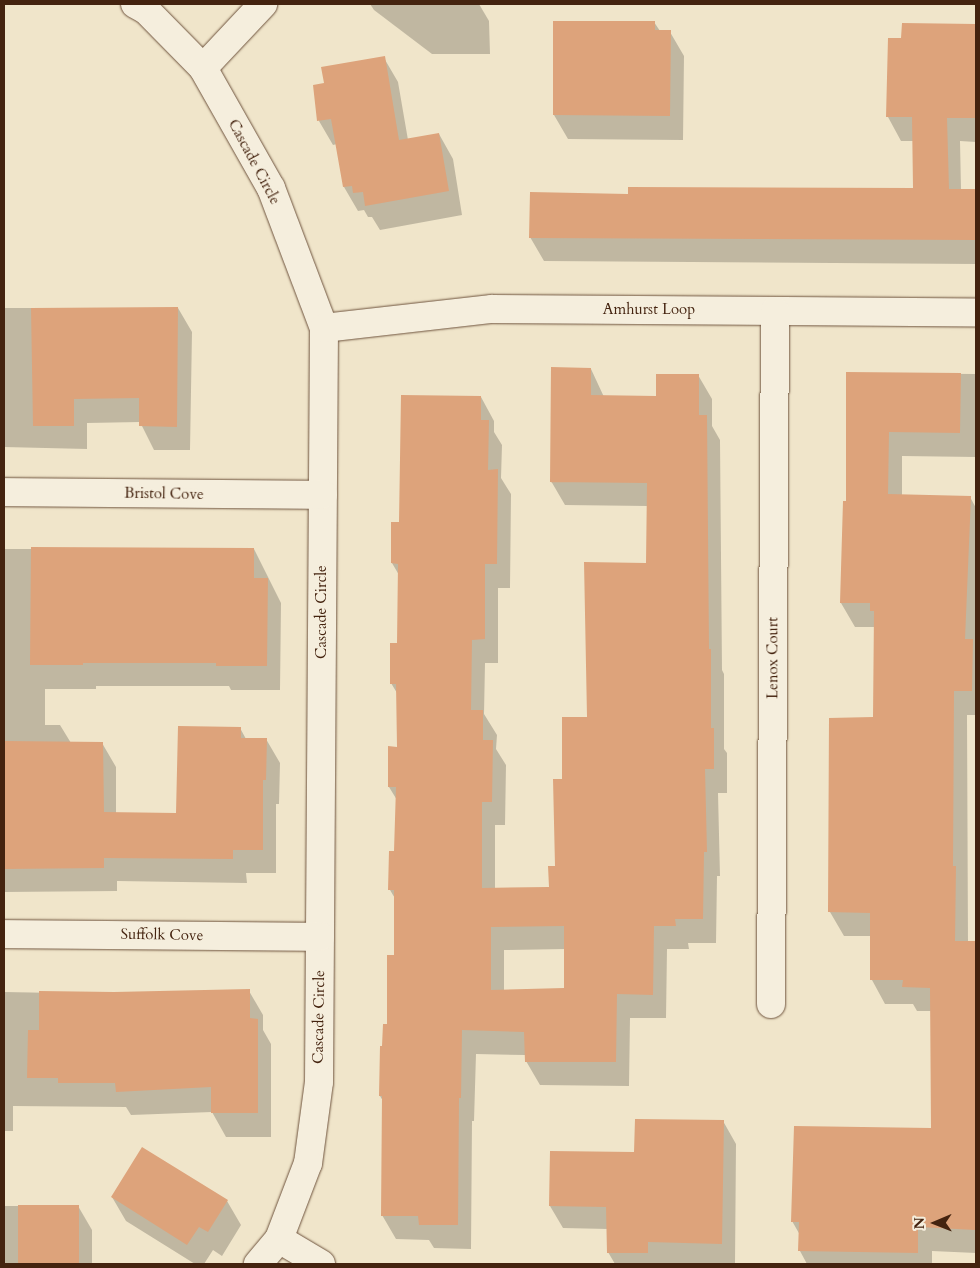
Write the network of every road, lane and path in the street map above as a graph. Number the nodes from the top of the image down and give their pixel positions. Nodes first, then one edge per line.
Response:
1 (263, 4) edge
2 (144, 6) edge
3 (203, 68) junction
4 (775, 311) junction
5 (976, 312) edge
6 (324, 328) junction
7 (4, 492) edge
8 (323, 496) junction
9 (4, 934) edge
10 (320, 937) junction
11 (771, 1004) dead end
12 (279, 1239) junction
13 (258, 1264) edge
14 (322, 1264) edge

1 - 3 street
2 - 3 street, Cascade Circle
3 - 6 street, Cascade Circle
4 - 5 street, Amhurst Loop
4 - 6 street, Amhurst Loop
4 - 11 street, Lenox Court
6 - 8 street, Cascade Circle
7 - 8 street, Bristol Cove
8 - 10 street, Cascade Circle
9 - 10 street, Suffolk Cove
10 - 12 street, Cascade Circle
12 - 13 street, Cascade Circle
12 - 14 street

